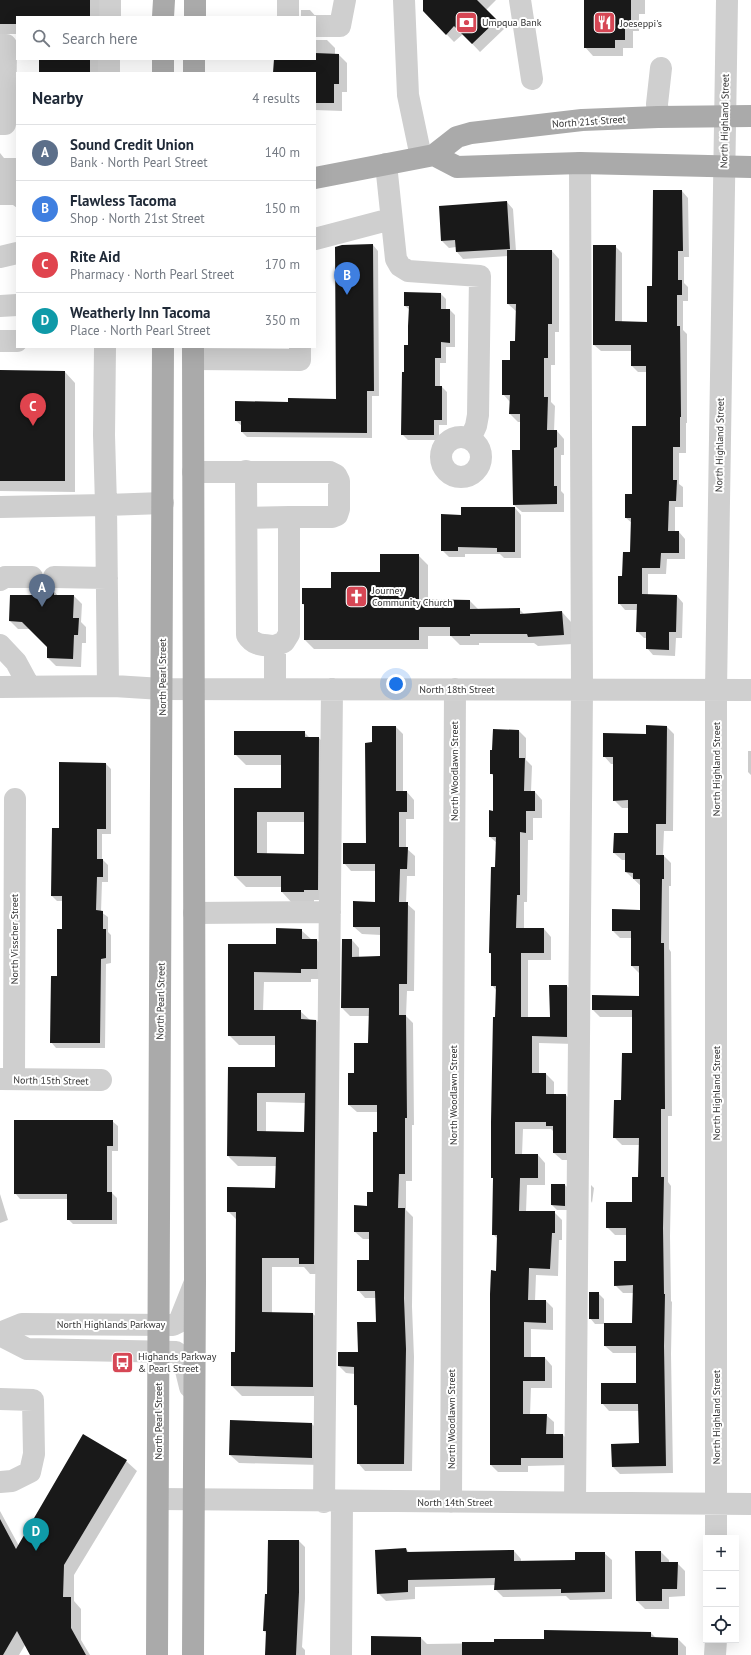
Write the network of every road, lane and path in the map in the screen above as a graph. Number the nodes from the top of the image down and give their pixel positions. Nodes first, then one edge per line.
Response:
1 (110, 0) edge
2 (164, 0) edge
3 (195, 0) edge
4 (288, 0) edge
5 (345, 0) edge
6 (404, 0) edge
7 (520, 0) edge
8 (727, 0) edge
9 (110, 16) edge
10 (164, 16) edge
11 (195, 16) edge
12 (288, 16) edge
13 (316, 26) edge
14 (0, 45) edge
15 (110, 60) edge
16 (163, 60) edge
17 (194, 60) edge
18 (661, 68) dead end
19 (109, 72) edge
20 (163, 72) edge
21 (194, 72) edge
22 (532, 79) dead end
23 (8, 82) edge
24 (724, 116) junction
25 (751, 116) edge
26 (658, 117) junction
27 (0, 124) edge
28 (427, 156) junction
29 (580, 163) junction
30 (386, 164) junction
31 (723, 166) junction
32 (751, 167) edge
33 (316, 178) edge
34 (390, 219) junction
35 (316, 239) edge
36 (16, 253) edge
37 (0, 257) edge
38 (16, 305) edge
39 (0, 306) edge
40 (0, 340) edge
41 (16, 340) edge
42 (105, 348) edge
43 (163, 348) edge
44 (300, 348) edge
45 (194, 353) edge
46 (470, 439) dead end
47 (246, 471) junction
48 (193, 472) junction
49 (162, 503) junction
50 (106, 505) junction
51 (0, 507) edge
52 (247, 518) junction
53 (289, 518) junction
54 (32, 577) dead end
55 (54, 577) dead end
56 (107, 578) junction
57 (0, 580) edge
58 (0, 645) edge
59 (275, 646) junction
60 (29, 686) junction
61 (108, 686) junction
62 (0, 687) edge
63 (162, 689) junction
64 (194, 689) junction
65 (275, 689) junction
66 (332, 689) junction
67 (455, 689) junction
68 (582, 690) junction
69 (716, 690) junction
70 (751, 690) edge
71 (15, 799) dead end
72 (330, 912) junction
73 (194, 913) junction
74 (7, 1079) edge
75 (101, 1080) dead end
76 (195, 1281) junction
77 (158, 1325) junction
78 (0, 1334) edge
79 (157, 1352) junction
80 (0, 1399) edge
81 (194, 1406) junction
82 (0, 1482) edge
83 (158, 1499) junction
84 (194, 1500) junction
85 (333, 1501) junction
86 (451, 1502) junction
87 (575, 1502) junction
88 (716, 1504) junction
89 (751, 1504) edge
90 (716, 1535) edge
91 (716, 1643) edge
92 (157, 1655) edge
93 (193, 1655) edge
94 (341, 1655) edge
95 (716, 1655) edge

1 - 9 street
2 - 10 main road
3 - 11 main road
4 - 12 street
5 - 13 street
6 - 28 street
7 - 22 street
8 - 24 street, North Highland Street
14 - 23 street
15 - 19 street
16 - 20 main road
17 - 21 main road
18 - 26 street
23 - 27 street
24 - 25 main road, North 21st Street
24 - 26 main road, North 21st Street
24 - 31 street, North Highland Street
26 - 28 main road, North 21st Street
28 - 29 main road
28 - 30 main road, North 21st Street
29 - 31 main road
29 - 68 street
30 - 33 main road, North 21st Street
30 - 34 street
31 - 32 main road
31 - 69 street, North Highland Street
34 - 35 street
34 - 46 street
36 - 37 street
38 - 39 street
40 - 41 street
42 - 50 street
43 - 49 main road, North Pearl Street
44 - 45 street
45 - 48 main road
47 - 48 street
47 - 52 street
47 - 53 street
48 - 64 main road
49 - 50 street
49 - 63 main road, North Pearl Street
50 - 51 street
50 - 56 street
52 - 53 street
52 - 59 street
53 - 59 street
54 - 57 street
55 - 56 street
56 - 61 street
58 - 60 street
59 - 65 street
60 - 61 street, North 18th Street
60 - 62 street, North 18th Street
61 - 63 street, North 18th Street
63 - 64 street, North 18th Street
63 - 77 main road, North Pearl Street
64 - 65 street, North 18th Street
64 - 73 main road
65 - 66 street, North 18th Street
66 - 67 street, North 18th Street
66 - 72 street
67 - 68 street, North 18th Street
67 - 86 street, North Woodlawn Street
68 - 69 street, North 18th Street
68 - 87 street
69 - 70 street, North 18th Street
69 - 88 street, North Highland Street
71 - 74 street, North Visscher Street
72 - 73 street
72 - 85 street
73 - 76 main road
74 - 75 street, North 15th Street
76 - 77 street, North Highlands Parkway
76 - 81 main road
77 - 78 street, North Highlands Parkway
77 - 79 main road, North Pearl Street
78 - 79 street, North Highlands Parkway
79 - 81 street, North Highlands Parkway
79 - 83 main road, North Pearl Street
80 - 82 street
81 - 84 main road
83 - 84 street, North 14th Street
83 - 92 main road, North Pearl Street
84 - 85 street, North 14th Street
84 - 93 main road
85 - 86 street, North 14th Street
85 - 94 street
86 - 87 street, North 14th Street
87 - 88 street, North 14th Street
88 - 89 street, North 14th Street
88 - 90 street, North Highland Street
91 - 95 street

